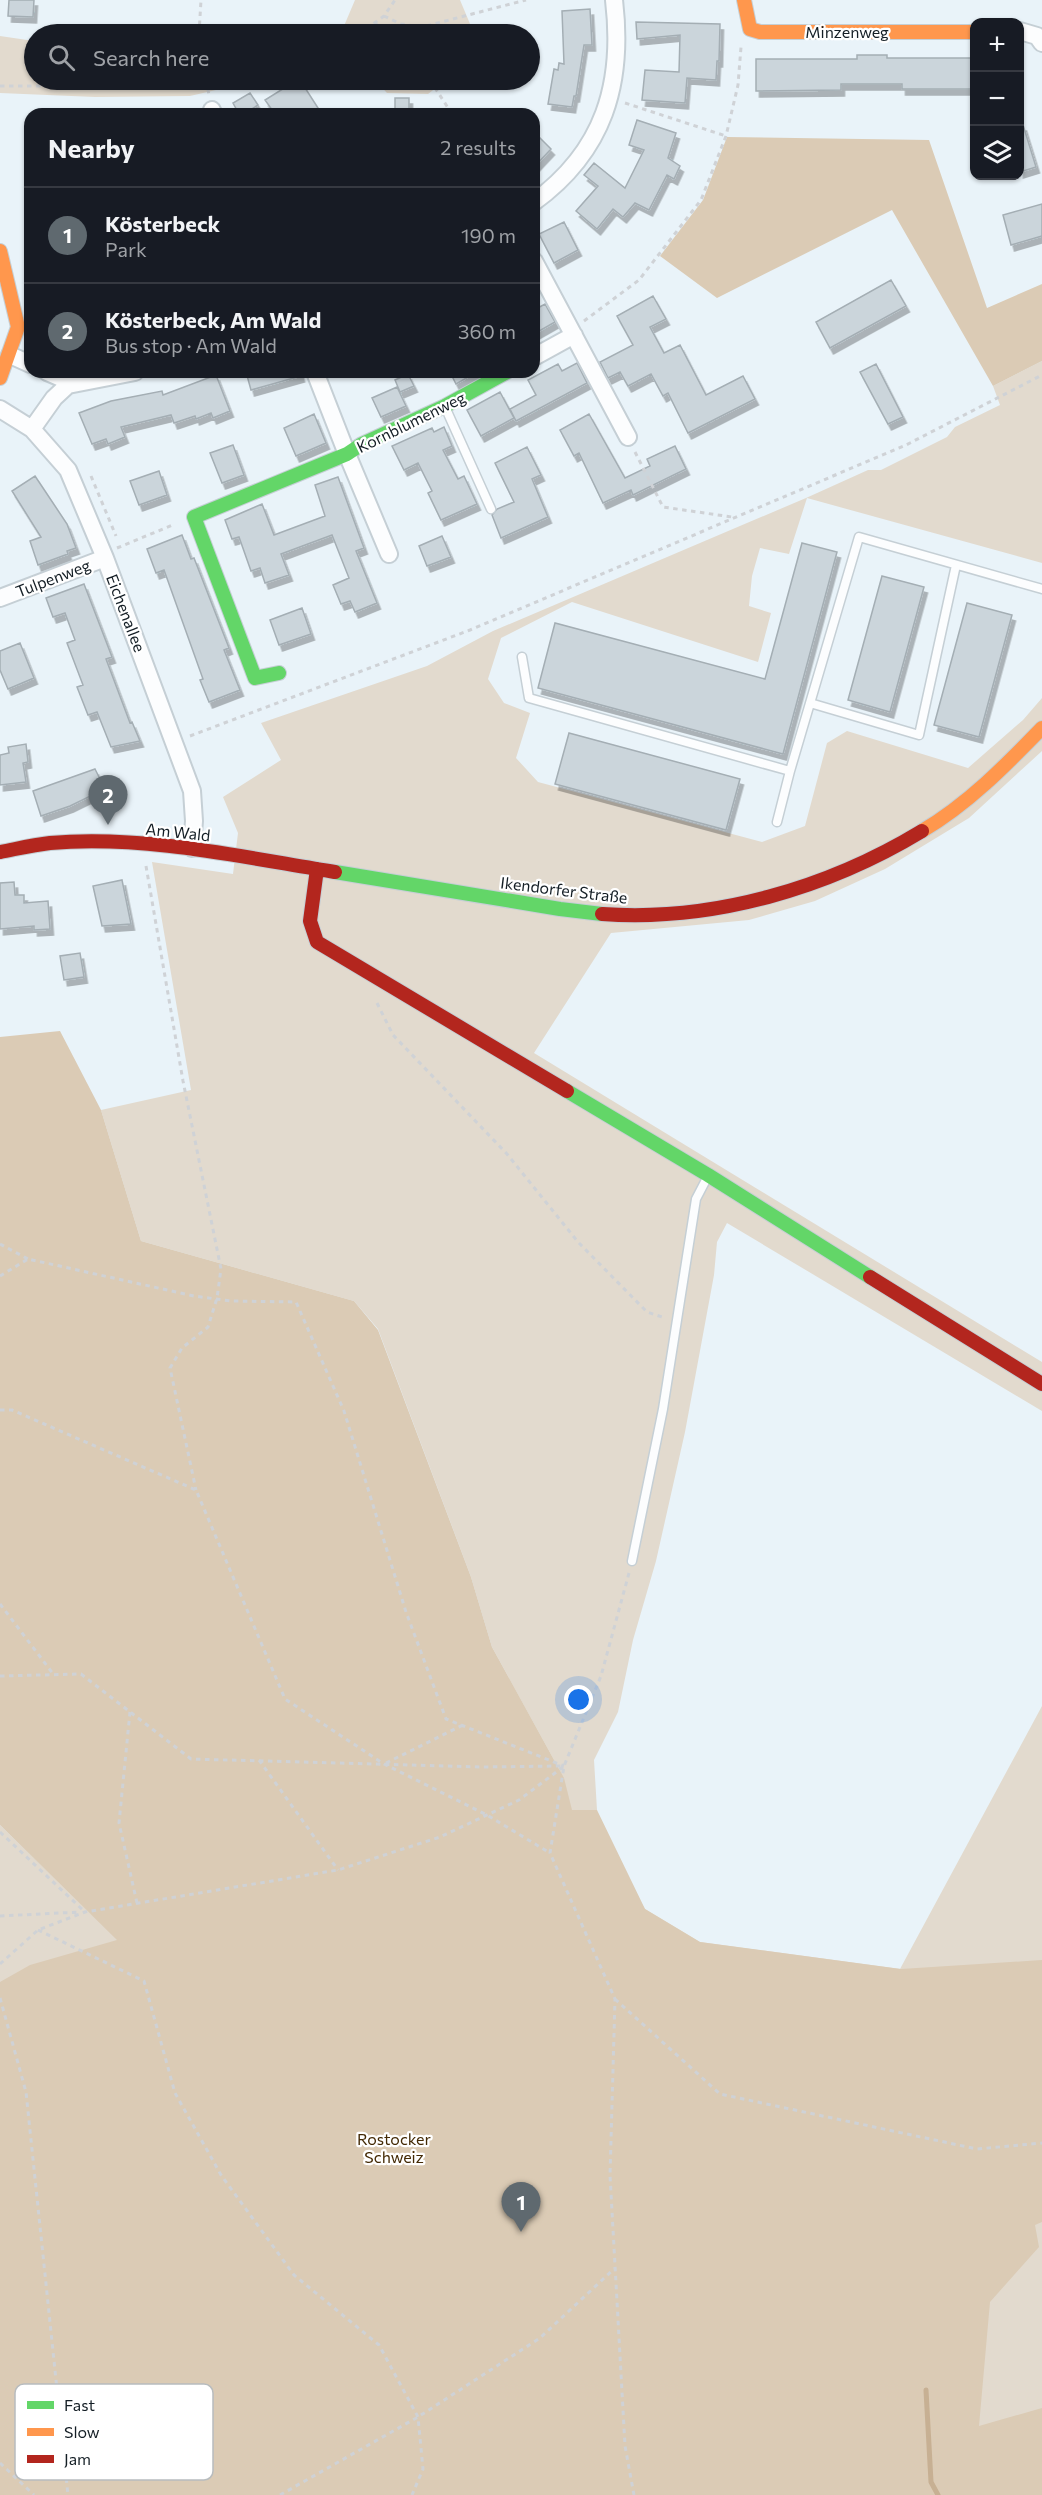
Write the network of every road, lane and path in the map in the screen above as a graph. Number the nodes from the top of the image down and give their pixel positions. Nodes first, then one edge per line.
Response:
1 (201, 0) edge
2 (394, 0) edge
3 (526, 0) edge
4 (614, 0) edge
5 (744, 0) edge
6 (384, 16) junction
7 (375, 23) edge
8 (200, 24) edge
9 (401, 24) edge
10 (434, 24) edge
11 (750, 29) junction
12 (970, 32) edge
13 (1024, 32) edge
14 (1042, 43) edge
15 (0, 86) edge
16 (24, 86) edge
17 (436, 90) edge
18 (611, 98) junction
19 (448, 108) edge
20 (726, 135) junction
21 (540, 196) edge
22 (0, 251) edge
23 (540, 272) edge
24 (574, 335) junction
25 (540, 354) edge
26 (10, 355) junction
27 (24, 361) edge
28 (1042, 375) edge
29 (0, 378) edge
30 (61, 378) edge
31 (105, 378) edge
32 (317, 378) edge
33 (496, 378) edge
34 (69, 385) junction
35 (445, 406) junction
36 (0, 409) edge
37 (32, 429) junction
38 (628, 437) joint
39 (347, 454) junction
40 (491, 509) dead end
41 (194, 517) junction
42 (734, 517) junction
43 (390, 554) dead end
44 (105, 558) junction
45 (956, 565) junction
46 (1042, 589) edge
47 (0, 598) edge
48 (522, 657) dead end
49 (279, 673) dead end
50 (810, 703) junction
51 (1042, 728) edge
52 (174, 741) junction
53 (790, 771) junction
54 (777, 822) dead end
55 (143, 845) junction
56 (192, 848) junction
57 (0, 852) edge
58 (317, 869) junction
59 (373, 996) dead end
60 (708, 1175) junction
61 (0, 1244) edge
62 (28, 1259) junction
63 (0, 1276) edge
64 (217, 1299) junction
65 (677, 1322) junction
66 (1042, 1384) edge
67 (0, 1410) edge
68 (196, 1490) junction
69 (632, 1561) joint
70 (0, 1604) edge
71 (54, 1675) junction
72 (0, 1676) edge
73 (130, 1712) junction
74 (463, 1725) junction
75 (259, 1760) junction
76 (384, 1764) junction
77 (564, 1766) junction
78 (487, 1815) junction
79 (0, 1832) edge
80 (550, 1853) junction
81 (338, 1870) junction
82 (137, 1903) junction
83 (85, 1912) junction
84 (0, 1916) edge
85 (38, 1930) junction
86 (0, 1964) edge
87 (0, 1998) edge
88 (615, 1999) junction
89 (1042, 2143) edge
90 (615, 2268) junction
91 (56, 2384) edge
92 (418, 2417) junction
93 (0, 2463) edge
94 (15, 2477) edge
95 (18, 2480) edge
96 (66, 2480) edge
97 (34, 2495) edge
98 (68, 2495) edge
99 (280, 2495) edge
100 (412, 2495) edge
101 (634, 2495) edge

1 - 8 path
2 - 6 path
3 - 10 path
4 - 18 street
5 - 11 street
6 - 7 path
6 - 9 path
11 - 12 street, Minzenweg
11 - 20 path
13 - 14 street
15 - 16 path
17 - 19 path
18 - 20 path
18 - 21 street
20 - 24 path
22 - 26 street
23 - 24 street
24 - 25 street
24 - 38 street
26 - 27 street
26 - 29 street
28 - 42 path
30 - 34 street
31 - 34 street
32 - 39 street, Kornblumenweg
33 - 35 street, Kornblumenweg
34 - 37 street
35 - 39 street, Kornblumenweg
35 - 40 lane
36 - 37 street, Eichenallee
37 - 44 street, Eichenallee
38 - 42 path
39 - 41 street, Kornblumenweg
39 - 43 street, Kornblumenweg
41 - 44 path
41 - 49 street
42 - 52 path
44 - 47 street, Tulpenweg
44 - 52 street, Eichenallee
45 - 46 lane
45 - 50 lane
45 - 50 lane
48 - 53 lane
50 - 53 lane
51 - 58 street, Ikendorfer Straße
52 - 56 street, Eichenallee
53 - 54 lane
55 - 56 street, Am Wald
55 - 57 street, Am Wald
55 - 64 path
56 - 58 street, Am Wald
58 - 60 street
59 - 65 path
60 - 65 lane
60 - 66 street
61 - 62 path
62 - 63 path
62 - 64 path
64 - 68 path
64 - 74 path
65 - 69 lane
67 - 68 path
68 - 76 path
69 - 77 path
70 - 71 path
71 - 72 path
71 - 73 path
73 - 75 path
73 - 82 path
74 - 76 path
74 - 77 path
75 - 76 path
75 - 81 path
76 - 77 path
76 - 78 path
77 - 78 path
77 - 80 path
78 - 80 path
78 - 81 path
79 - 83 path
80 - 88 path
81 - 82 path
82 - 83 path
83 - 84 path
83 - 85 path
85 - 86 path
85 - 92 path
87 - 91 path
88 - 89 path
88 - 90 path
90 - 92 path
90 - 101 path
92 - 99 path
92 - 100 path
93 - 94 path
95 - 97 path
96 - 98 path

